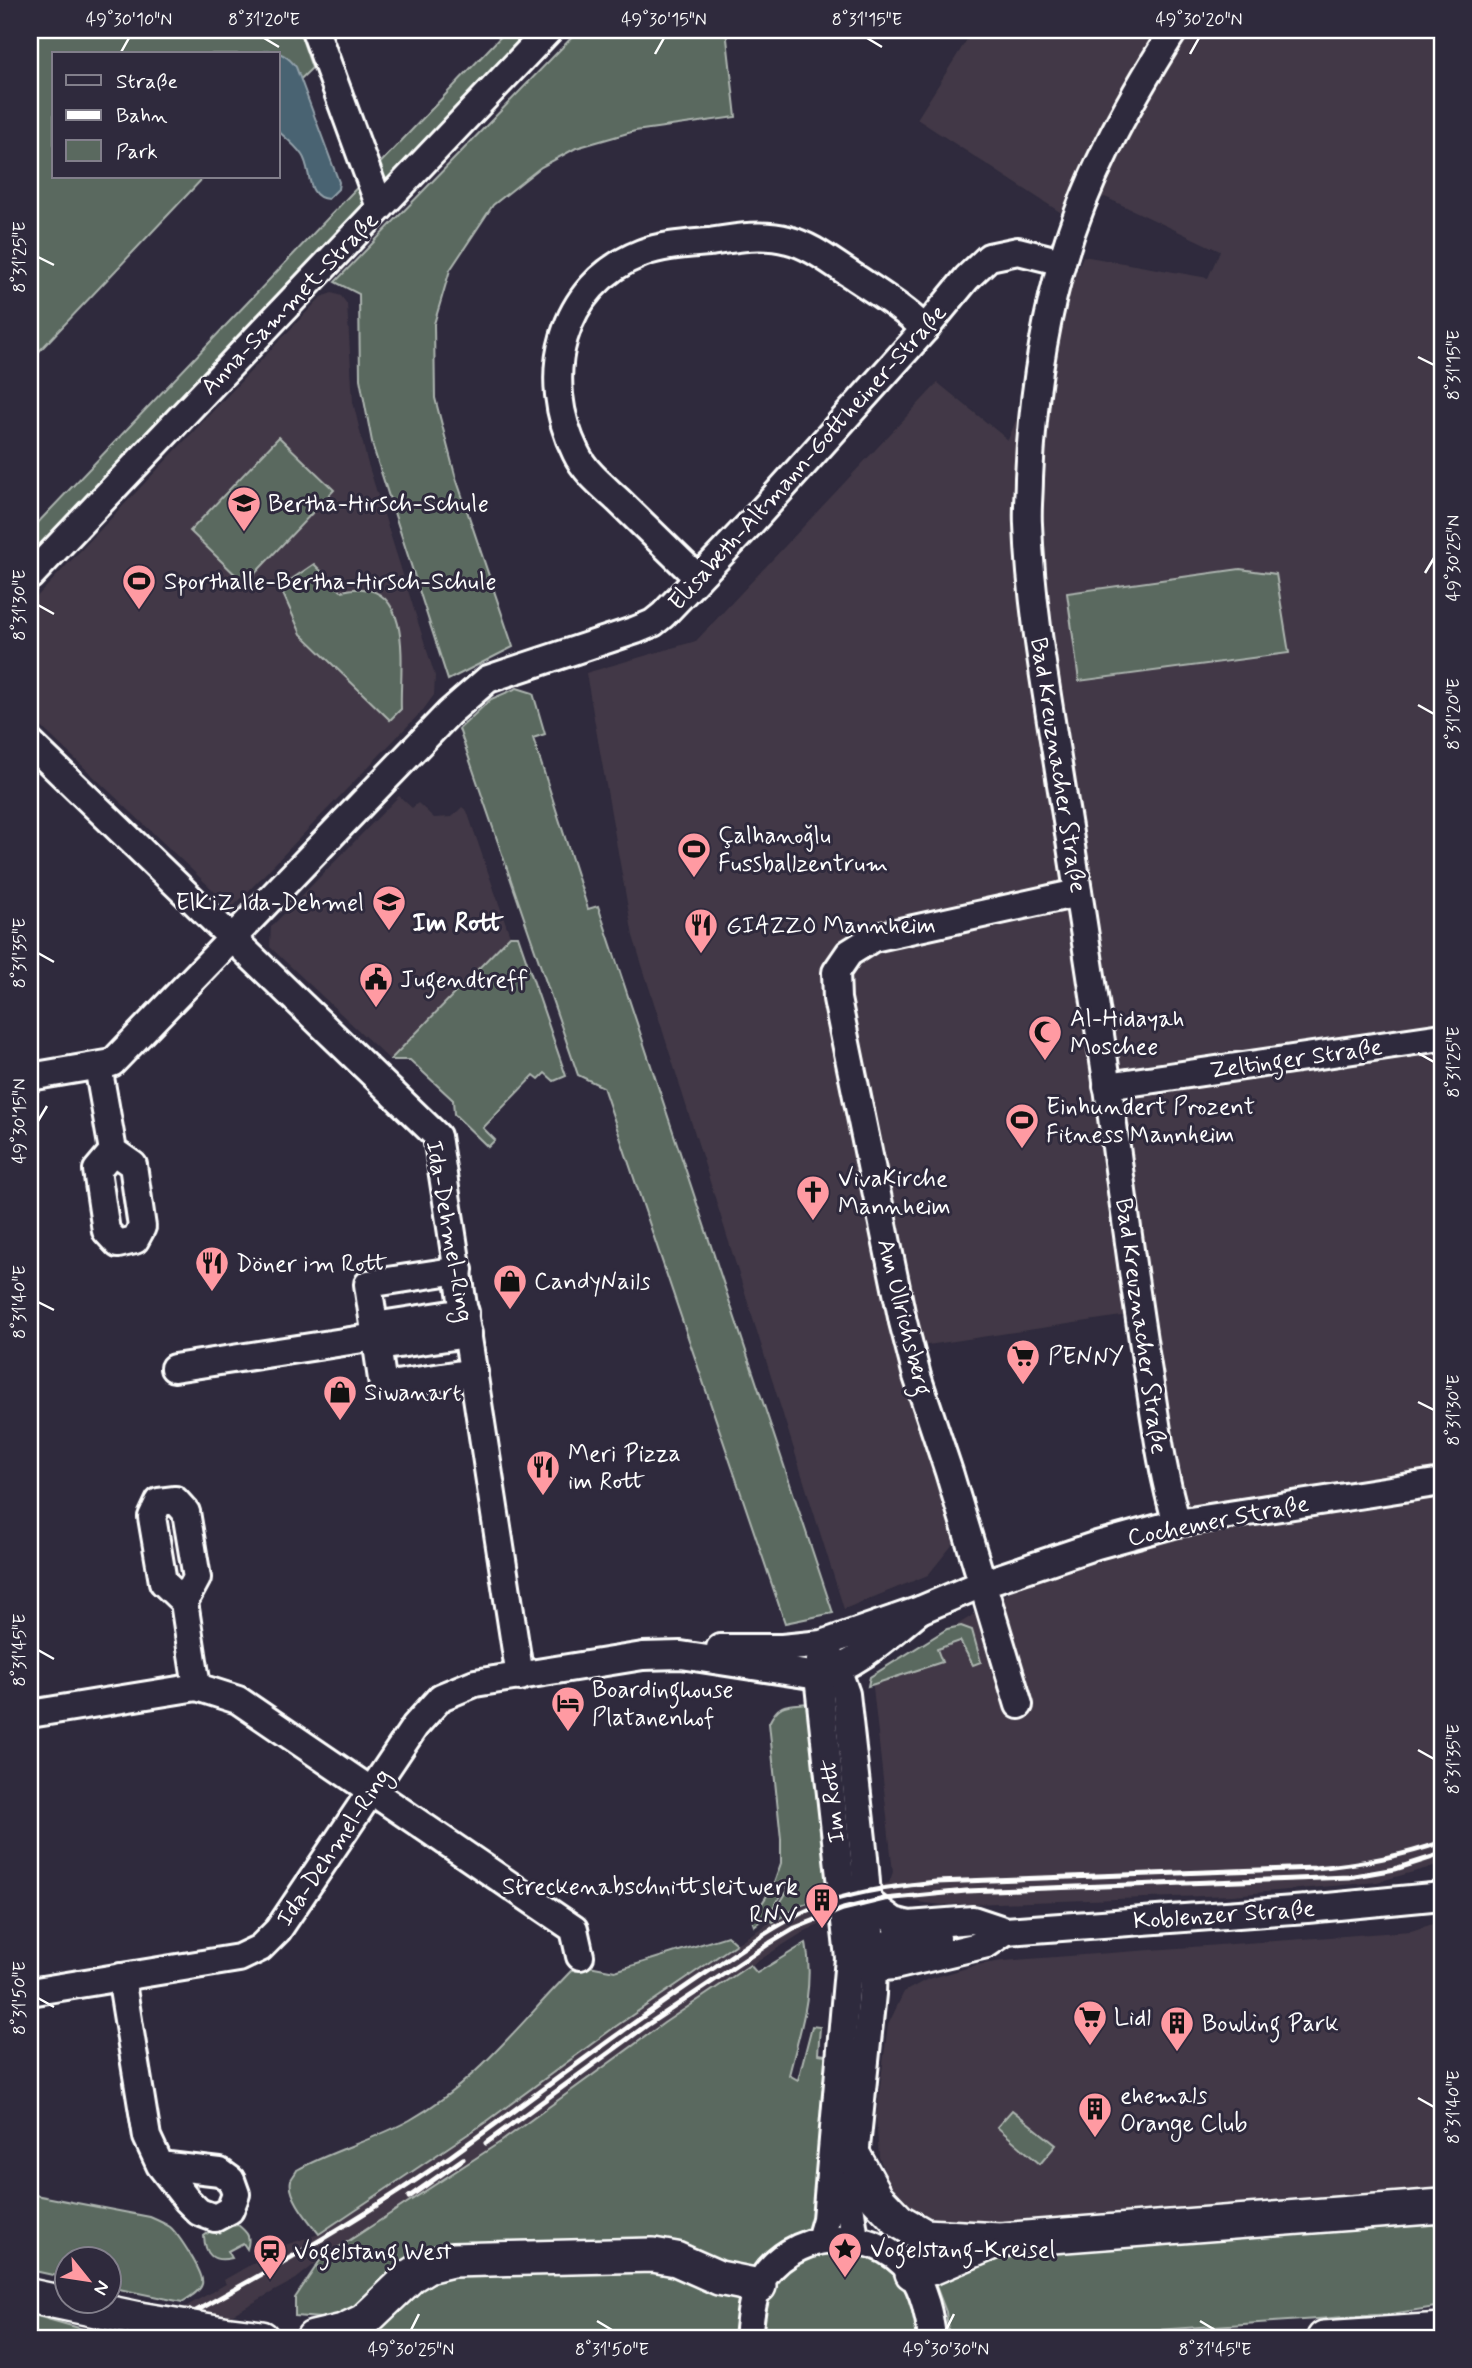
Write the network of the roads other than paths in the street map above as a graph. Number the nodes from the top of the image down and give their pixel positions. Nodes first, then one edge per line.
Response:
1 (315, 30) edge
2 (549, 30) edge
3 (1174, 30) edge
4 (376, 198) junction
5 (1062, 262) junction
6 (925, 329) junction
7 (30, 576) edge
8 (698, 578) junction
9 (30, 743) edge
10 (1078, 893) junction
11 (233, 939) junction
12 (1442, 1037) edge
13 (98, 1066) junction
14 (30, 1077) edge
15 (1107, 1086) junction
16 (113, 1151) dead end
17 (459, 1270) junction
18 (466, 1323) junction
19 (376, 1337) junction
20 (174, 1367) dead end
21 (474, 1372) junction
22 (1442, 1482) edge
23 (1177, 1523) junction
24 (984, 1583) junction
25 (184, 1602) dead end
26 (920, 1610) junction
27 (822, 1644) junction
28 (681, 1655) junction
29 (828, 1673) junction
30 (520, 1676) junction
31 (197, 1687) junction
32 (1019, 1704) dead end
33 (30, 1714) edge
34 (371, 1792) junction
35 (1442, 1896) edge
36 (868, 1902) junction
37 (999, 1928) junction
38 (580, 1956) dead end
39 (865, 1958) junction
40 (121, 1977) junction
41 (30, 1992) edge
42 (855, 2158) junction
43 (160, 2165) dead end
44 (1442, 2206) edge
45 (855, 2238) junction
46 (820, 2240) junction
47 (1000, 2240) junction
48 (912, 2273) junction
49 (759, 2286) junction
50 (30, 2296) edge
51 (1433, 2329) edge
52 (227, 2335) edge
53 (262, 2338) edge
54 (313, 2338) edge
55 (748, 2338) edge
56 (932, 2338) edge
57 (1324, 2338) edge

1 - 4 street
2 - 4 street, Anna-Sammet-Straße
3 - 5 street, Bad Kreuznacher Straße
4 - 7 street, Anna-Sammet-Straße
5 - 6 street, Elisabeth-Altmann-Gottheiner-Straße
5 - 10 street, Bad Kreuznacher Straße
6 - 8 street, Elisabeth-Altmann-Gottheiner-Straße
6 - 8 street
8 - 11 street, Elisabeth-Altmann-Gottheiner-Straße
9 - 11 street, Ida-Dehmel-Ring
10 - 15 street, Bad Kreuznacher Straße
10 - 24 street, Am Ullrichsberg
11 - 13 street, Elisabeth-Altmann-Gottheiner-Straße
11 - 17 street, Ida-Dehmel-Ring
12 - 15 street, Zeltinger Straße
13 - 14 street
13 - 16 street
15 - 23 street, Bad Kreuznacher Straße
17 - 18 street, Ida-Dehmel-Ring
17 - 19 street
18 - 19 street
18 - 21 street, Ida-Dehmel-Ring
19 - 20 street
19 - 21 street
21 - 30 street, Ida-Dehmel-Ring
22 - 23 street, Cochemer Straße
23 - 24 street, Cochemer Straße
24 - 26 street, Cochemer Straße
24 - 32 street, Am Ullrichsberg
25 - 31 street
26 - 27 street, Cochemer Straße
26 - 29 street, Cochemer Straße
27 - 28 street, Ida-Dehmel-Ring
27 - 29 street, Im Rott
28 - 29 street, Ida-Dehmel-Ring
28 - 30 street, Ida-Dehmel-Ring
29 - 36 street, Im Rott
29 - 39 street, Im Rott
30 - 34 street, Ida-Dehmel-Ring
31 - 33 street
31 - 34 street
34 - 38 street
34 - 40 street, Ida-Dehmel-Ring
35 - 37 street, Koblenzer Straße
36 - 37 street, Koblenzer Straße
36 - 39 street, Im Rott
37 - 39 street, Koblenzer Straße
39 - 42 street
39 - 46 street
40 - 41 street, Ida-Dehmel-Ring
40 - 43 street
42 - 45 street
42 - 47 main road
44 - 47 main road
45 - 46 street
45 - 48 street
46 - 49 street
47 - 48 main road
48 - 56 street
49 - 54 main road
49 - 55 street
50 - 52 main road, bridge
51 - 57 main road
52 - 53 main road

